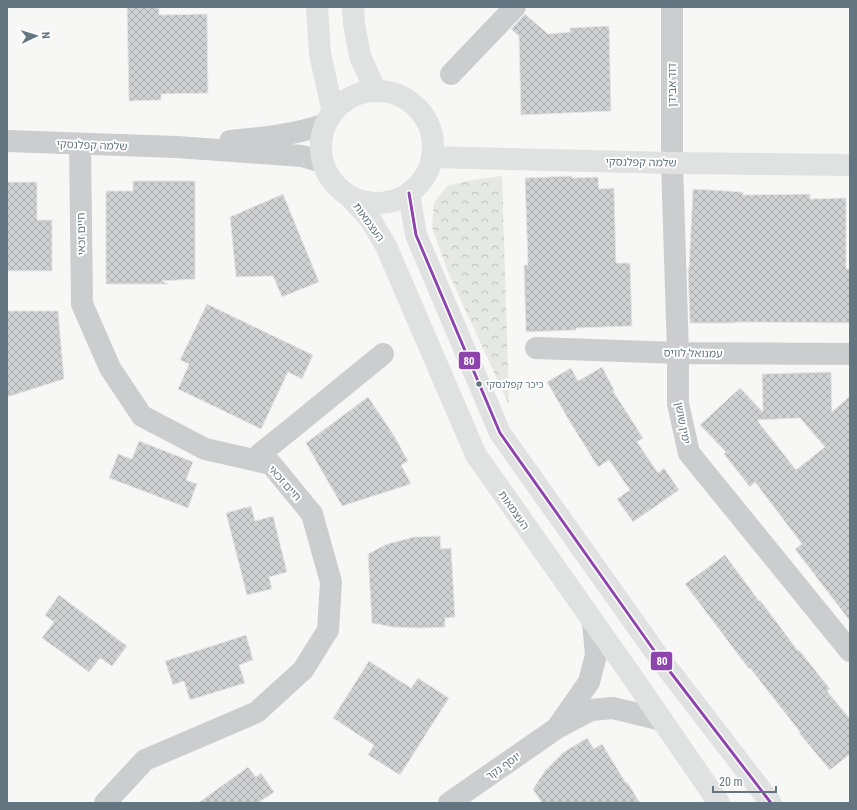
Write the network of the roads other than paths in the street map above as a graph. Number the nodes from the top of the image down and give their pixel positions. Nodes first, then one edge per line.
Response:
1 (317, 7) edge
2 (353, 7) edge
3 (515, 7) edge
4 (672, 7) edge
5 (451, 74) dead end
6 (375, 90) junction
7 (329, 118) junction
8 (7, 141) edge
9 (80, 144) junction
10 (177, 147) junction
11 (432, 157) junction
12 (322, 162) junction
13 (672, 163) junction
14 (850, 165) edge
15 (409, 193) junction
16 (348, 195) junction
17 (536, 348) dead end
18 (678, 353) junction
19 (383, 354) dead end
20 (850, 354) edge
21 (260, 454) dead end
22 (593, 622) junction
23 (850, 651) edge
24 (662, 720) junction
25 (557, 728) junction
26 (472, 797) edge
27 (106, 803) edge
28 (449, 803) edge
29 (719, 803) edge
30 (771, 803) edge

1 - 7 main road
2 - 6 main road
3 - 5 street
4 - 13 street, דוד אבידן
6 - 7 main road
6 - 11 main road
7 - 10 street, שלמה קפלנסקי
7 - 12 main road
8 - 9 street, שלמה קפלנסקי
9 - 10 street, שלמה קפלנסקי
9 - 27 street, חיים זכאי
10 - 12 street, שלמה קפלנסקי
11 - 13 main road, שלמה קפלנסקי
11 - 15 main road
12 - 16 main road
13 - 14 main road, שלמה קפלנסקי
13 - 18 street, ימין שושן
15 - 16 main road
15 - 30 main road
16 - 22 main road, העצמאות
17 - 18 street, עמנואל לוויס
18 - 20 street, עמנואל לוויס
18 - 23 street, ימין שושן
19 - 21 street
22 - 24 main road, העצמאות
22 - 25 street, יוסף נקר
24 - 25 street, יוסף נקר
24 - 29 main road, העצמאות
25 - 26 street, יוסף נקר
26 - 28 street, יוסף נקר

